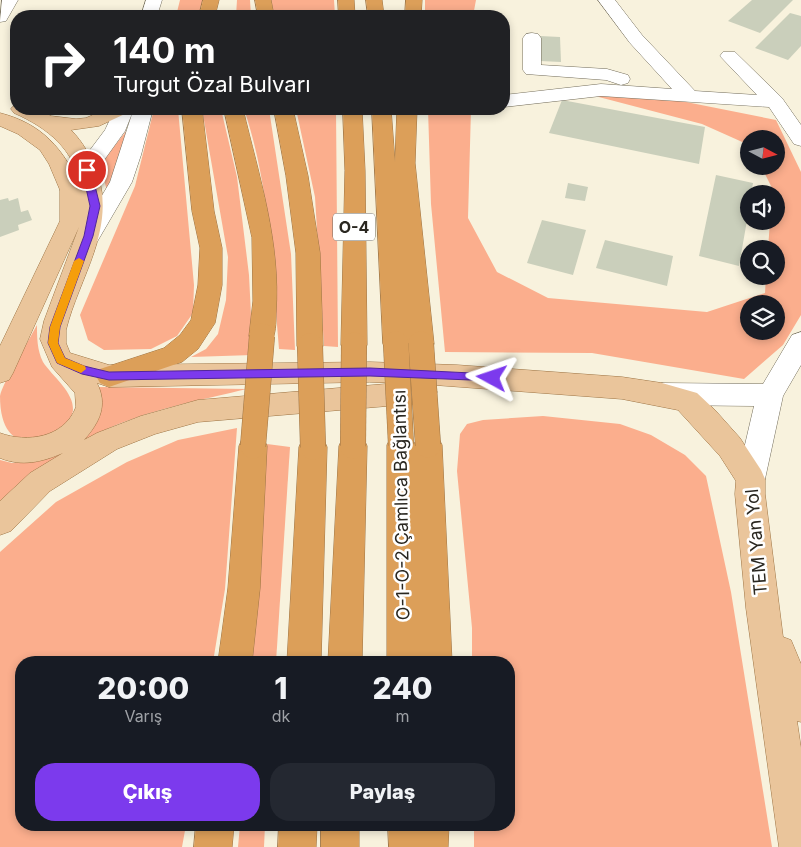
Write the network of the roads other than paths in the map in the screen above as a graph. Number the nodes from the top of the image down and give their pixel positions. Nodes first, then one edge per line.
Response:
1 (10, 0) edge
2 (606, 0) edge
3 (0, 17) edge
4 (532, 38) dead end
5 (728, 56) dead end
6 (682, 96) junction
7 (510, 100) edge
8 (774, 102) junction
9 (34, 115) edge
10 (108, 115) edge
11 (120, 115) edge
12 (141, 115) edge
13 (193, 115) edge
14 (234, 115) edge
15 (284, 115) edge
16 (352, 115) edge
17 (382, 115) edge
18 (407, 115) edge
19 (0, 119) edge
20 (46, 121) junction
21 (801, 140) edge
22 (87, 170) junction
23 (71, 190) junction
24 (89, 236) junction
25 (801, 342) edge
26 (409, 344) junction
27 (61, 360) junction
28 (0, 373) edge
29 (109, 376) junction
30 (545, 383) junction
31 (662, 394) junction
32 (770, 395) junction
33 (0, 445) edge
34 (415, 445) junction
35 (751, 479) junction
36 (0, 521) edge
37 (762, 608) junction
38 (236, 656) edge
39 (304, 656) edge
40 (345, 656) edge
41 (404, 656) edge
42 (434, 656) edge
43 (801, 705) edge
44 (215, 831) edge
45 (298, 831) edge
46 (340, 831) edge
47 (407, 831) edge
48 (430, 831) edge
49 (213, 847) edge
50 (297, 847) edge
51 (340, 847) edge
52 (408, 847) edge
53 (429, 847) edge
54 (798, 847) edge

1 - 3 street
2 - 6 street
4 - 6 street
5 - 8 street
6 - 7 street
6 - 8 street
8 - 21 street
9 - 20 main road
10 - 20 main road
11 - 22 street
12 - 24 street
13 - 29 highway
14 - 38 highway, bridge
15 - 39 highway, bridge
16 - 40 highway, O-4, bridge
17 - 26 highway, O-1-O-2 Çamlıca Bağlantısı / O-4
18 - 26 highway
19 - 23 main road
20 - 22 main road
22 - 23 street
22 - 24 main road
23 - 28 main road
24 - 27 main road
25 - 32 street
26 - 34 highway, O-1-O-2 Çamlıca Bağlantısı / O-4, bridge
27 - 29 main road
27 - 33 main road
29 - 30 main road
30 - 31 main road, TEM Yan Yol
30 - 36 main road
31 - 32 street
31 - 35 main road, TEM Yan Yol
32 - 35 street
34 - 41 highway, O-1-O-2 Çamlıca Bağlantısı / O-4
34 - 42 highway
35 - 37 main road, TEM Yan Yol
37 - 43 main road
37 - 54 main road, TEM Yan Yol
44 - 49 highway
45 - 50 highway
46 - 51 highway
47 - 52 highway
48 - 53 highway

